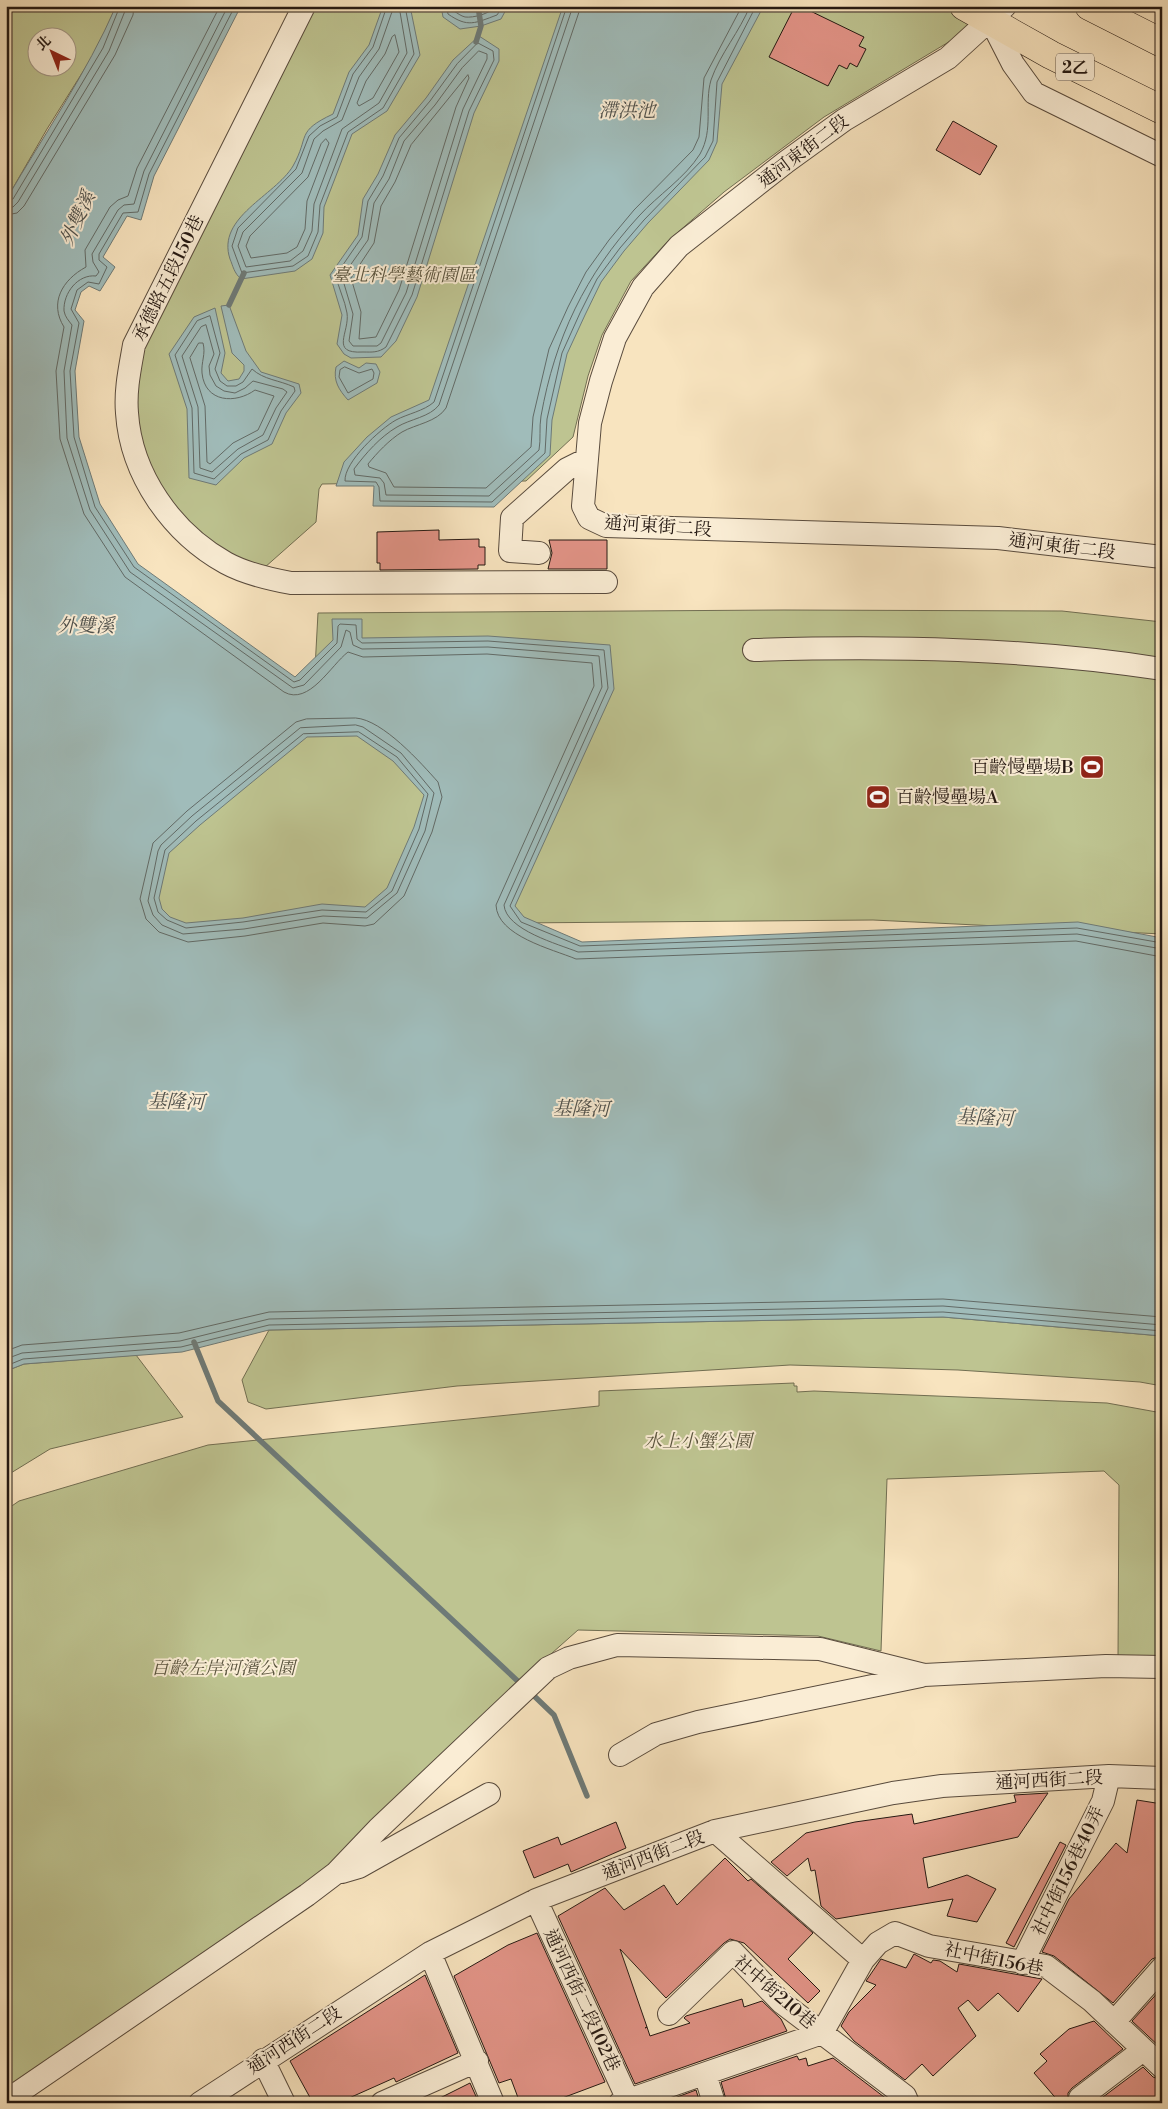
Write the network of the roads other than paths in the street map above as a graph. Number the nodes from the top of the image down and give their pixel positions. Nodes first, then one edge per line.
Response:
1 (304, 6) edge
2 (964, 6) edge
3 (1089, 6) edge
4 (998, 14) edge
5 (1162, 43) edge
6 (1162, 110) edge
7 (1162, 156) edge
8 (585, 460) junction
9 (539, 553) dead end
10 (1162, 557) edge
11 (606, 582) dead end
12 (754, 650) dead end
13 (1162, 669) edge
14 (1162, 1667) edge
15 (924, 1675) junction
16 (620, 1755) dead end
17 (1109, 1776) junction
18 (1162, 1778) edge
19 (489, 1794) dead end
20 (715, 1831) junction
21 (336, 1873) junction
22 (536, 1900) junction
23 (430, 1953) junction
24 (863, 1960) junction
25 (1022, 1963) junction
26 (1162, 1968) edge
27 (669, 2014) dead end
28 (1114, 2022) junction
29 (822, 2033) junction
30 (1143, 2050) junction
31 (263, 2060) junction
32 (476, 2061) junction
33 (1162, 2068) edge
34 (705, 2074) junction
35 (1080, 2098) dead end
36 (6, 2101) edge
37 (624, 2101) edge
38 (200, 2103) edge
39 (284, 2103) edge
40 (382, 2103) edge
41 (493, 2103) edge
42 (714, 2103) edge
43 (908, 2103) edge

1 - 11 street, 承德路五段150巷
2 - 4 main road, 2乙
3 - 5 main road
4 - 6 main road, 2乙
4 - 7 street
4 - 8 street, 通河東街二段
8 - 9 street
8 - 10 street, 通河東街二段
12 - 13 street
14 - 15 street
15 - 16 street
15 - 21 street
17 - 18 street, 通河西街二段
17 - 20 street, 通河西街二段
17 - 25 street, 社中街156巷40弄
19 - 21 street
20 - 22 street, 通河西街二段
20 - 24 street
21 - 36 street
22 - 23 street, 通河西街二段
22 - 37 street, 通河西街二段102巷
23 - 31 street, 通河西街二段
23 - 32 street
24 - 25 street, 社中街156巷
24 - 29 street
25 - 28 street, 社中街156巷
26 - 28 street
27 - 29 street, 社中街210巷
28 - 30 street, 社中街156巷
29 - 34 street
29 - 43 street, 社中街210巷
30 - 33 street, 社中街156巷
30 - 35 street
31 - 38 street, 通河西街二段
31 - 39 street
32 - 40 street
32 - 41 street
34 - 37 street
34 - 42 street

